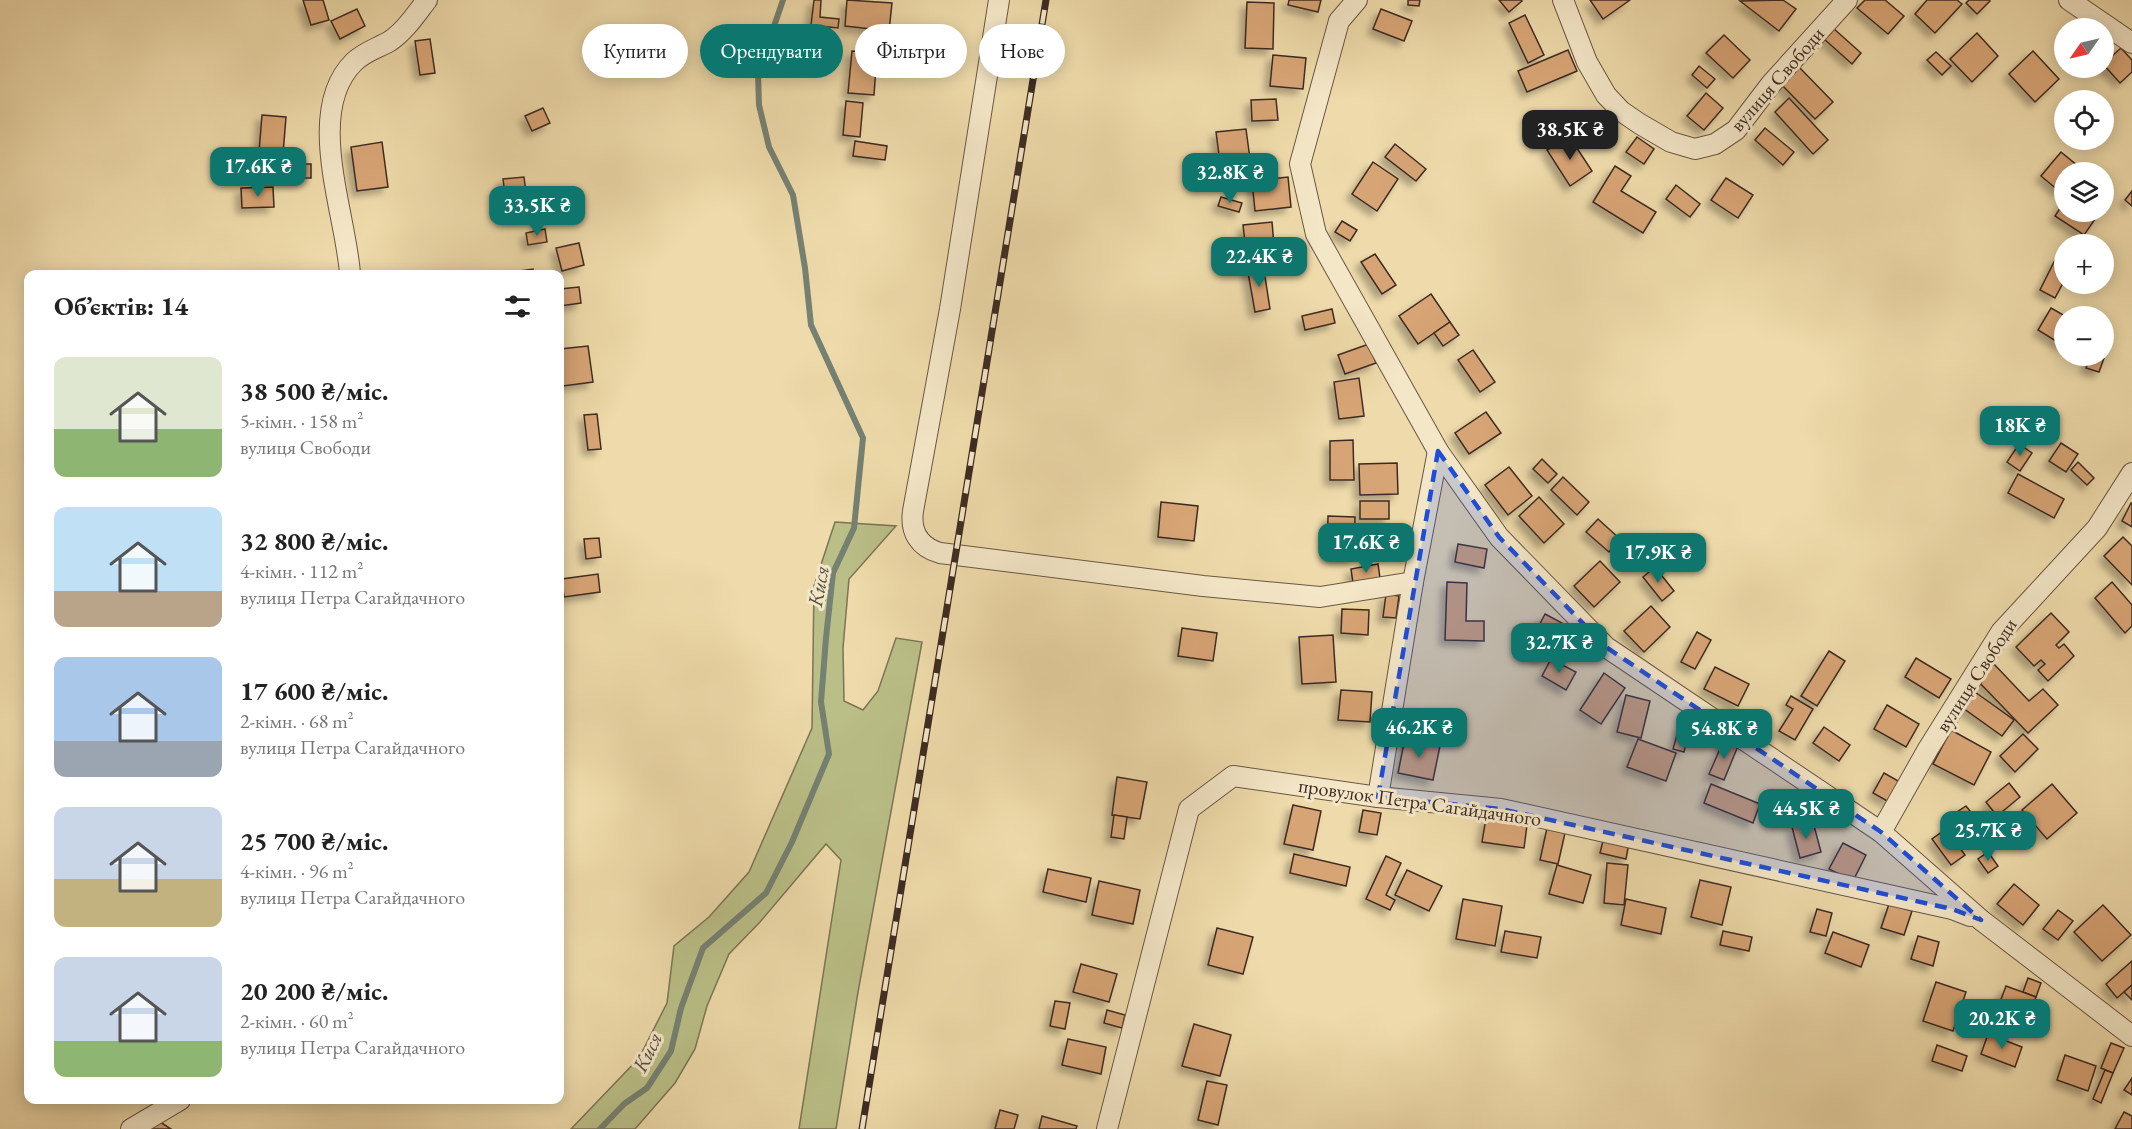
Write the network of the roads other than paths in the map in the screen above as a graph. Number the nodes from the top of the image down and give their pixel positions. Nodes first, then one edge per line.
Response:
1 (427, 0) edge
2 (999, 0) edge
3 (1357, 0) edge
4 (1563, 0) edge
5 (1847, 0) edge
6 (2069, 0) edge
7 (2132, 43) edge
8 (349, 270) edge
9 (1438, 451) junction
10 (2132, 474) edge
11 (1413, 582) junction
12 (1378, 797) junction
13 (1881, 832) junction
14 (1980, 920) junction
15 (2132, 1036) edge
16 (173, 1104) edge
17 (131, 1129) edge
18 (1107, 1129) edge

1 - 8 street
2 - 11 street
3 - 9 street
4 - 5 street, вулиця Свободи
6 - 7 street
9 - 11 street
9 - 13 street
10 - 13 street, вулиця Свободи
11 - 12 street
12 - 14 street, провулок Петра Сагайдачного
12 - 18 street, провулок Петра Сагайдачного
13 - 14 street
14 - 15 street
16 - 17 street

